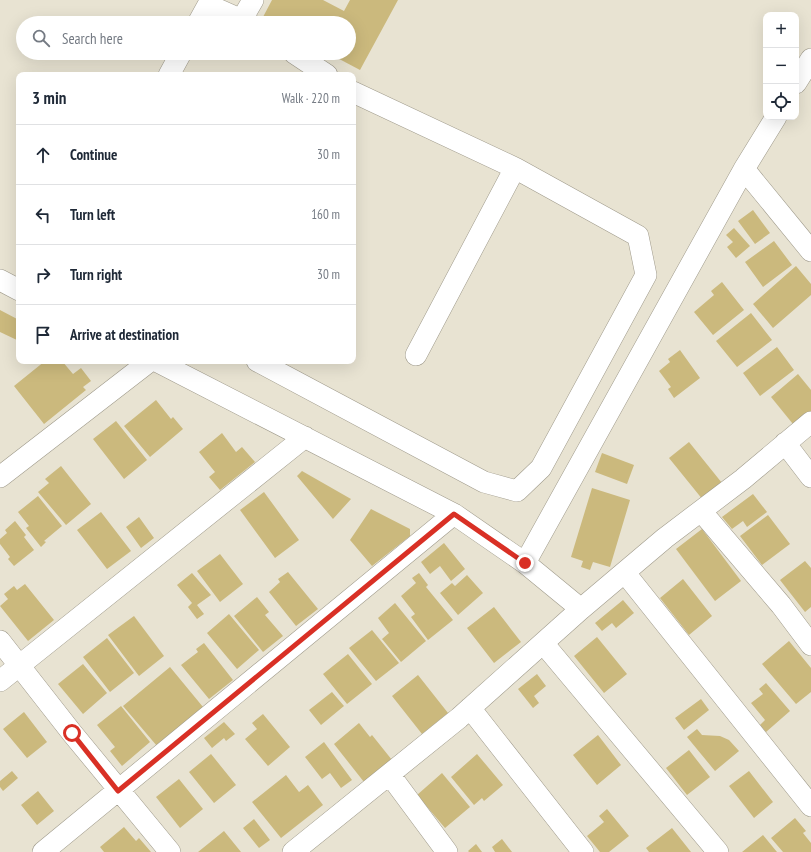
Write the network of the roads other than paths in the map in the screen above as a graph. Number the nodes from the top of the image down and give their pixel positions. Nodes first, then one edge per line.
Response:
1 (253, 0) edge
2 (202, 16) edge
3 (234, 16) edge
4 (248, 16) edge
5 (811, 59) edge
6 (177, 60) edge
7 (304, 60) edge
8 (171, 72) edge
9 (322, 72) edge
10 (799, 79) edge
11 (356, 93) edge
12 (774, 120) edge
13 (515, 168) junction
14 (744, 169) junction
15 (811, 251) edge
16 (0, 280) edge
17 (16, 288) edge
18 (416, 355) dead end
19 (146, 364) edge
20 (162, 364) edge
21 (263, 364) edge
22 (811, 422) edge
23 (305, 437) junction
24 (784, 443) junction
25 (0, 477) edge
26 (811, 477) edge
27 (701, 511) junction
28 (454, 514) junction
29 (525, 563) junction
30 (625, 573) junction
31 (581, 609) junction
32 (0, 641) edge
33 (543, 644) junction
34 (811, 645) edge
35 (19, 665) junction
36 (0, 681) edge
37 (470, 708) junction
38 (390, 775) junction
39 (118, 791) junction
40 (811, 806) edge
41 (43, 852) edge
42 (170, 852) edge
43 (293, 852) edge
44 (447, 852) edge
45 (584, 852) edge
46 (718, 852) edge

1 - 4 street
2 - 3 street
5 - 10 street
6 - 8 street
7 - 9 street
11 - 13 street
12 - 14 street
13 - 18 street
13 - 21 street
14 - 15 street
14 - 29 street
16 - 17 street
19 - 25 street
20 - 23 street
22 - 24 street
23 - 28 street
23 - 35 street
24 - 26 street
24 - 27 street
27 - 30 street
27 - 34 street
28 - 29 street
28 - 39 street
29 - 31 street
30 - 31 street
30 - 40 street
31 - 33 street
32 - 35 street
33 - 37 street
33 - 46 street
35 - 36 street
35 - 39 street
37 - 38 street
37 - 45 street
38 - 43 street
38 - 44 street
39 - 41 street
39 - 42 street

